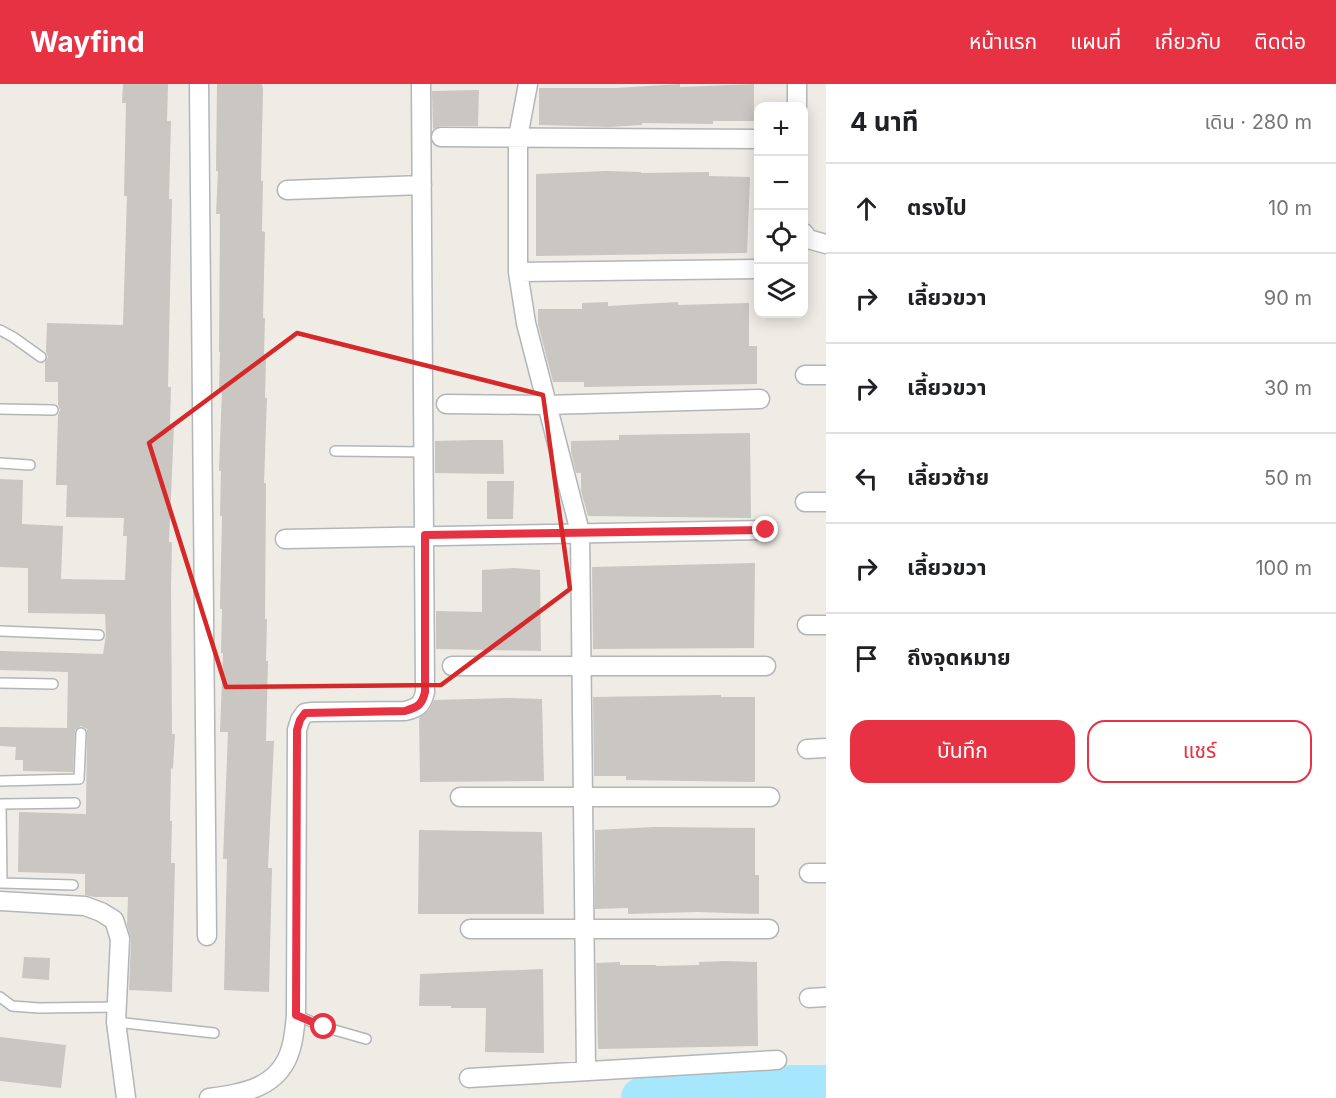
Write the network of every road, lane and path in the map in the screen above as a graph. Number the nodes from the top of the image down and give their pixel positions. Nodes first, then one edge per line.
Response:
1 (199, 84) edge
2 (421, 84) edge
3 (528, 84) edge
4 (797, 84) edge
5 (797, 102) edge
6 (441, 137) dead end
7 (518, 137) junction
8 (754, 139) edge
9 (422, 185) junction
10 (287, 190) dead end
11 (808, 239) edge
12 (826, 244) edge
13 (754, 269) edge
14 (518, 272) junction
15 (0, 330) edge
16 (40, 357) dead end
17 (805, 375) dead end
18 (826, 375) edge
19 (760, 399) dead end
20 (446, 404) dead end
21 (546, 405) junction
22 (0, 409) edge
23 (53, 410) dead end
24 (335, 452) dead end
25 (424, 452) junction
26 (0, 464) edge
27 (30, 465) dead end
28 (805, 502) dead end
29 (826, 502) edge
30 (766, 530) dead end
31 (580, 532) junction
32 (425, 535) junction
33 (285, 538) dead end
34 (807, 625) dead end
35 (826, 625) edge
36 (0, 631) edge
37 (99, 635) dead end
38 (452, 666) dead end
39 (581, 666) junction
40 (766, 666) dead end
41 (0, 683) edge
42 (53, 684) dead end
43 (81, 733) dead end
44 (826, 748) edge
45 (807, 749) dead end
46 (0, 781) edge
47 (460, 797) dead end
48 (583, 797) junction
49 (770, 797) dead end
50 (75, 803) dead end
51 (1, 804) edge
52 (73, 885) dead end
53 (0, 902) edge
54 (470, 929) dead end
55 (584, 929) junction
56 (769, 929) dead end
57 (207, 936) dead end
58 (0, 997) edge
59 (117, 1014) junction
60 (296, 1015) junction
61 (214, 1033) dead end
62 (366, 1040) dead end
63 (777, 1060) dead end
64 (586, 1071) junction
65 (469, 1078) dead end
66 (126, 1098) edge
67 (209, 1098) edge

1 - 57 street
2 - 9 street
3 - 7 street
4 - 5 street
6 - 7 street
7 - 8 street
7 - 14 street
9 - 10 street
9 - 25 street
11 - 12 street
13 - 14 street
14 - 21 street
15 - 16 lane
17 - 18 street
19 - 21 street
20 - 21 street
21 - 31 street
22 - 23 lane
24 - 25 lane
25 - 32 street
26 - 27 lane
28 - 29 street
30 - 31 street
31 - 32 street
31 - 39 street
32 - 33 street
32 - 60 street
34 - 35 street
36 - 37 lane
38 - 39 street
39 - 40 street
39 - 48 street
41 - 42 lane
43 - 46 lane
44 - 45 street
47 - 48 street
48 - 49 street
48 - 55 street
50 - 51 lane
51 - 52 lane
53 - 59 street
54 - 55 street
55 - 56 street
55 - 64 street
58 - 59 lane
59 - 61 lane
59 - 66 street
60 - 62 lane
60 - 67 street
63 - 64 street
64 - 65 street

